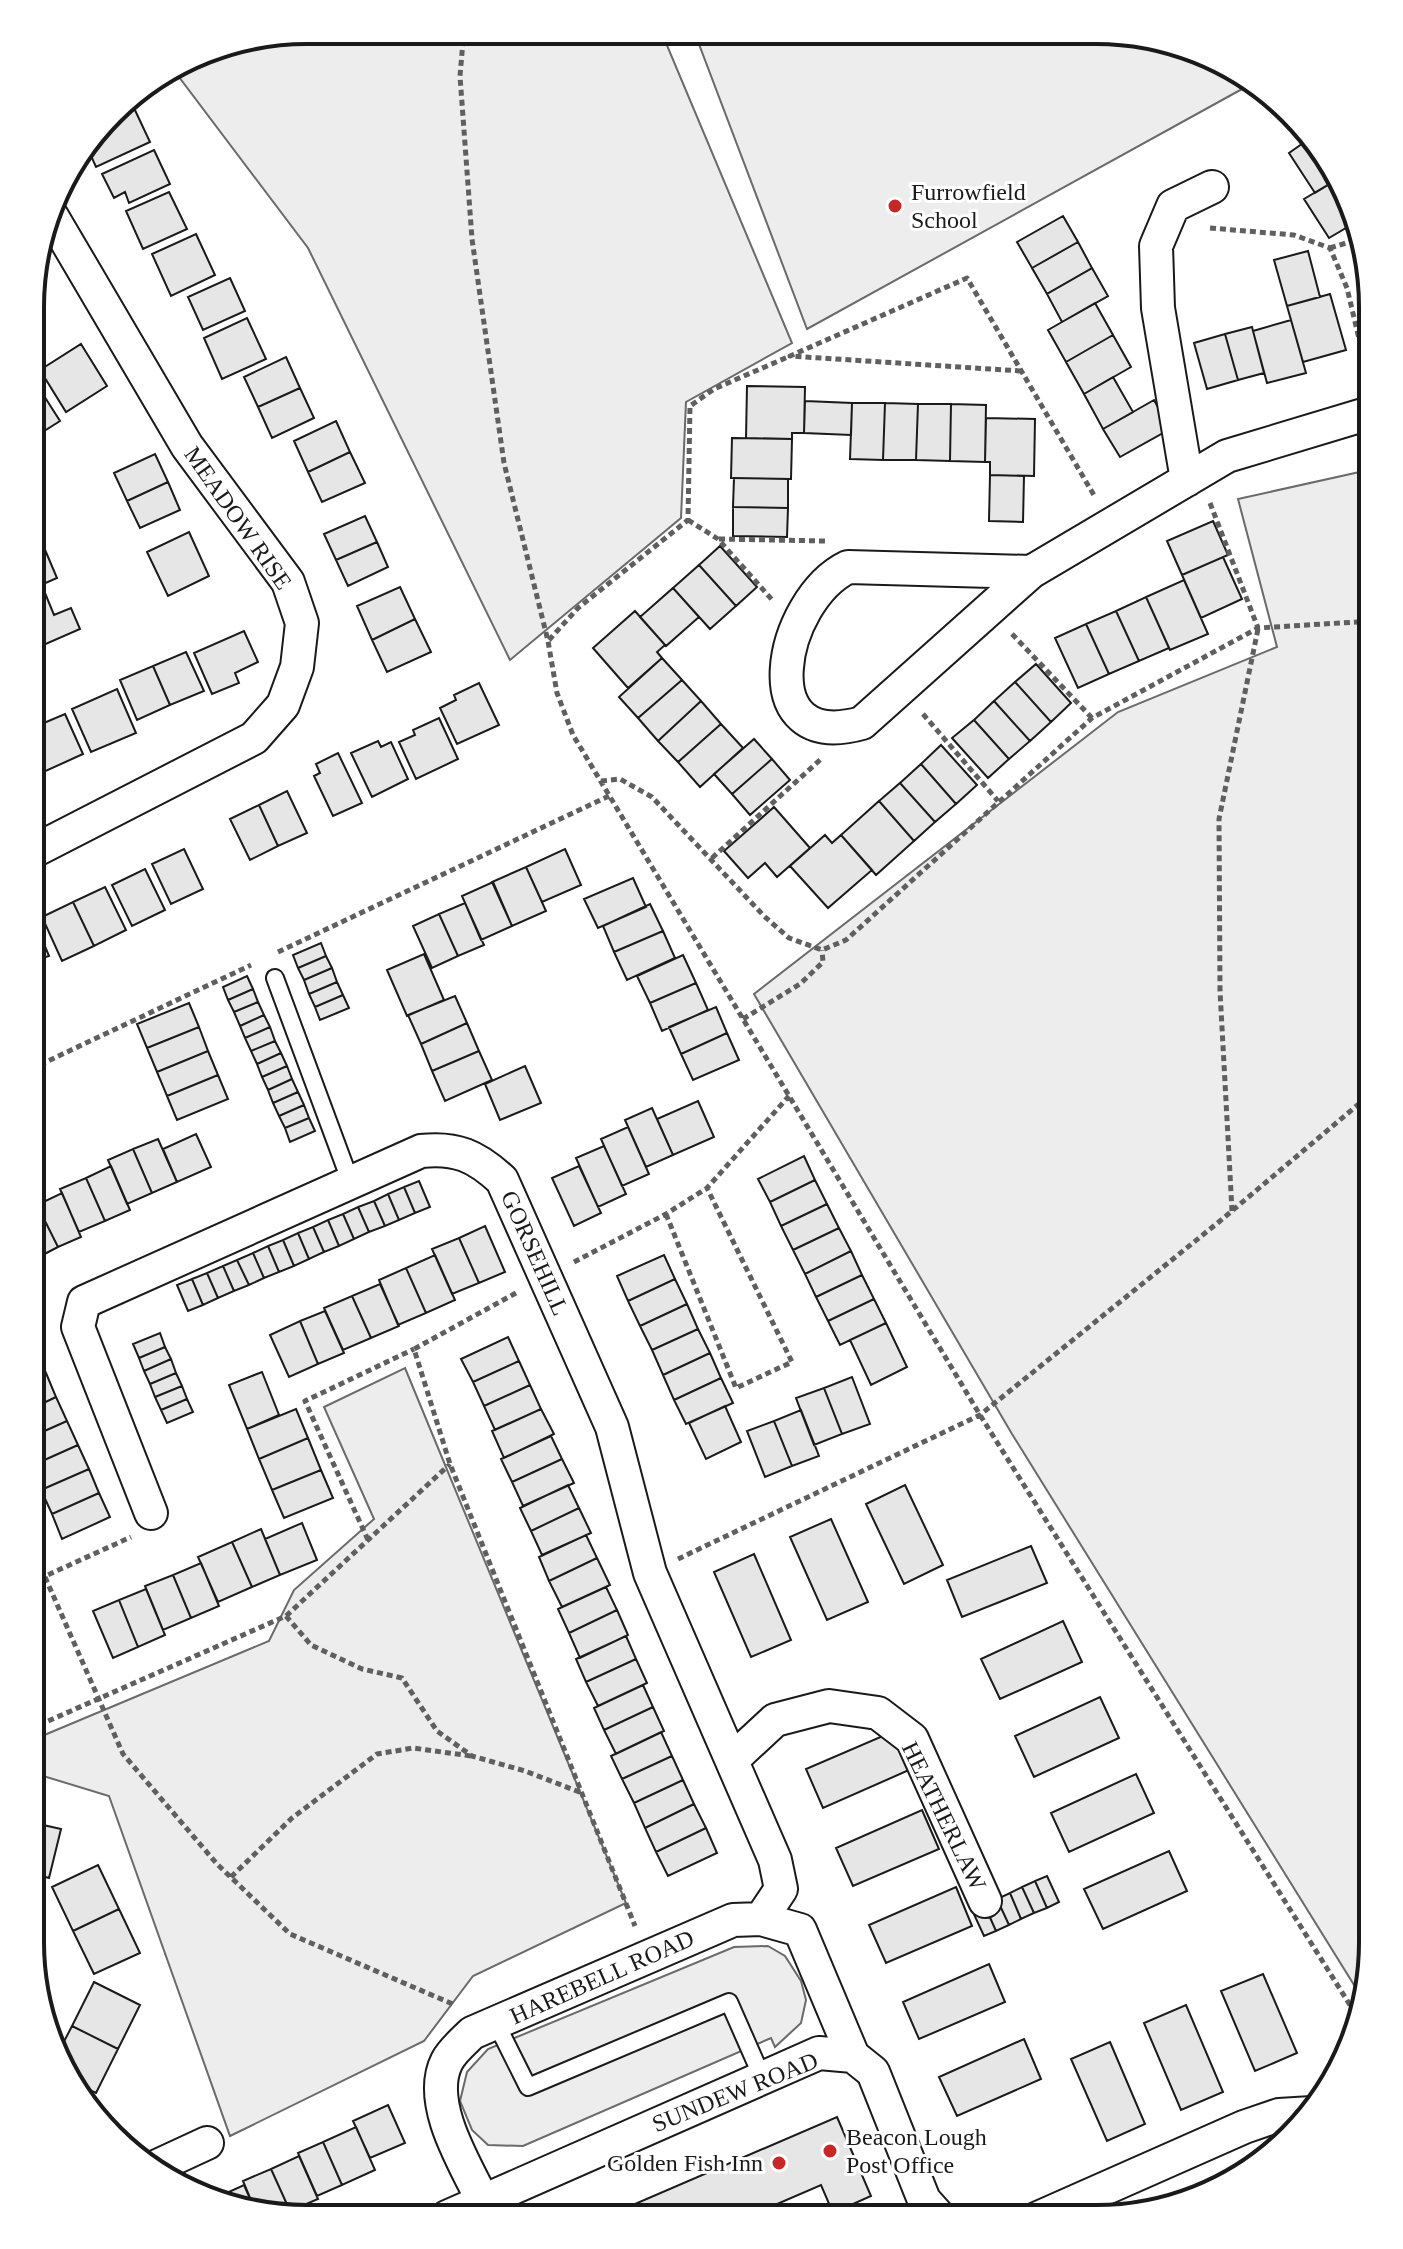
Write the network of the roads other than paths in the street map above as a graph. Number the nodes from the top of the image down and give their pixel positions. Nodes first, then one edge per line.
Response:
1 (1212, 187) dead end
2 (57, 225) edge
3 (1359, 415) edge
4 (1193, 476) junction
5 (1031, 572) junction
6 (44, 846) edge
7 (275, 978) dead end
8 (351, 1183) junction
9 (151, 1513) road end
10 (733, 1759) junction
11 (985, 1901) dead end
12 (761, 1919) junction
13 (496, 2023) junction
14 (853, 2056) junction
15 (762, 2077) junction
16 (1295, 2114) edge
17 (207, 2143) dead end
18 (164, 2163) edge
19 (485, 2205) edge
20 (495, 2205) edge
21 (928, 2205) edge
22 (1068, 2205) edge

1 - 4 street
2 - 6 street, MEADOW RISE
3 - 4 street
4 - 5 street
5 - 5 street
7 - 8 lane
8 - 9 street, GORSEHILL
8 - 10 street, GORSEHILL
10 - 11 street, HEATHERLAW
10 - 12 street, GORSEHILL
12 - 13 street, HAREBELL ROAD
12 - 14 street, HAREBELL ROAD
13 - 15 lane
13 - 19 street, HAREBELL ROAD
14 - 15 street, SUNDEW ROAD
14 - 21 street, SUNDEW ROAD
15 - 20 street, SUNDEW ROAD
16 - 22 street
17 - 18 street

